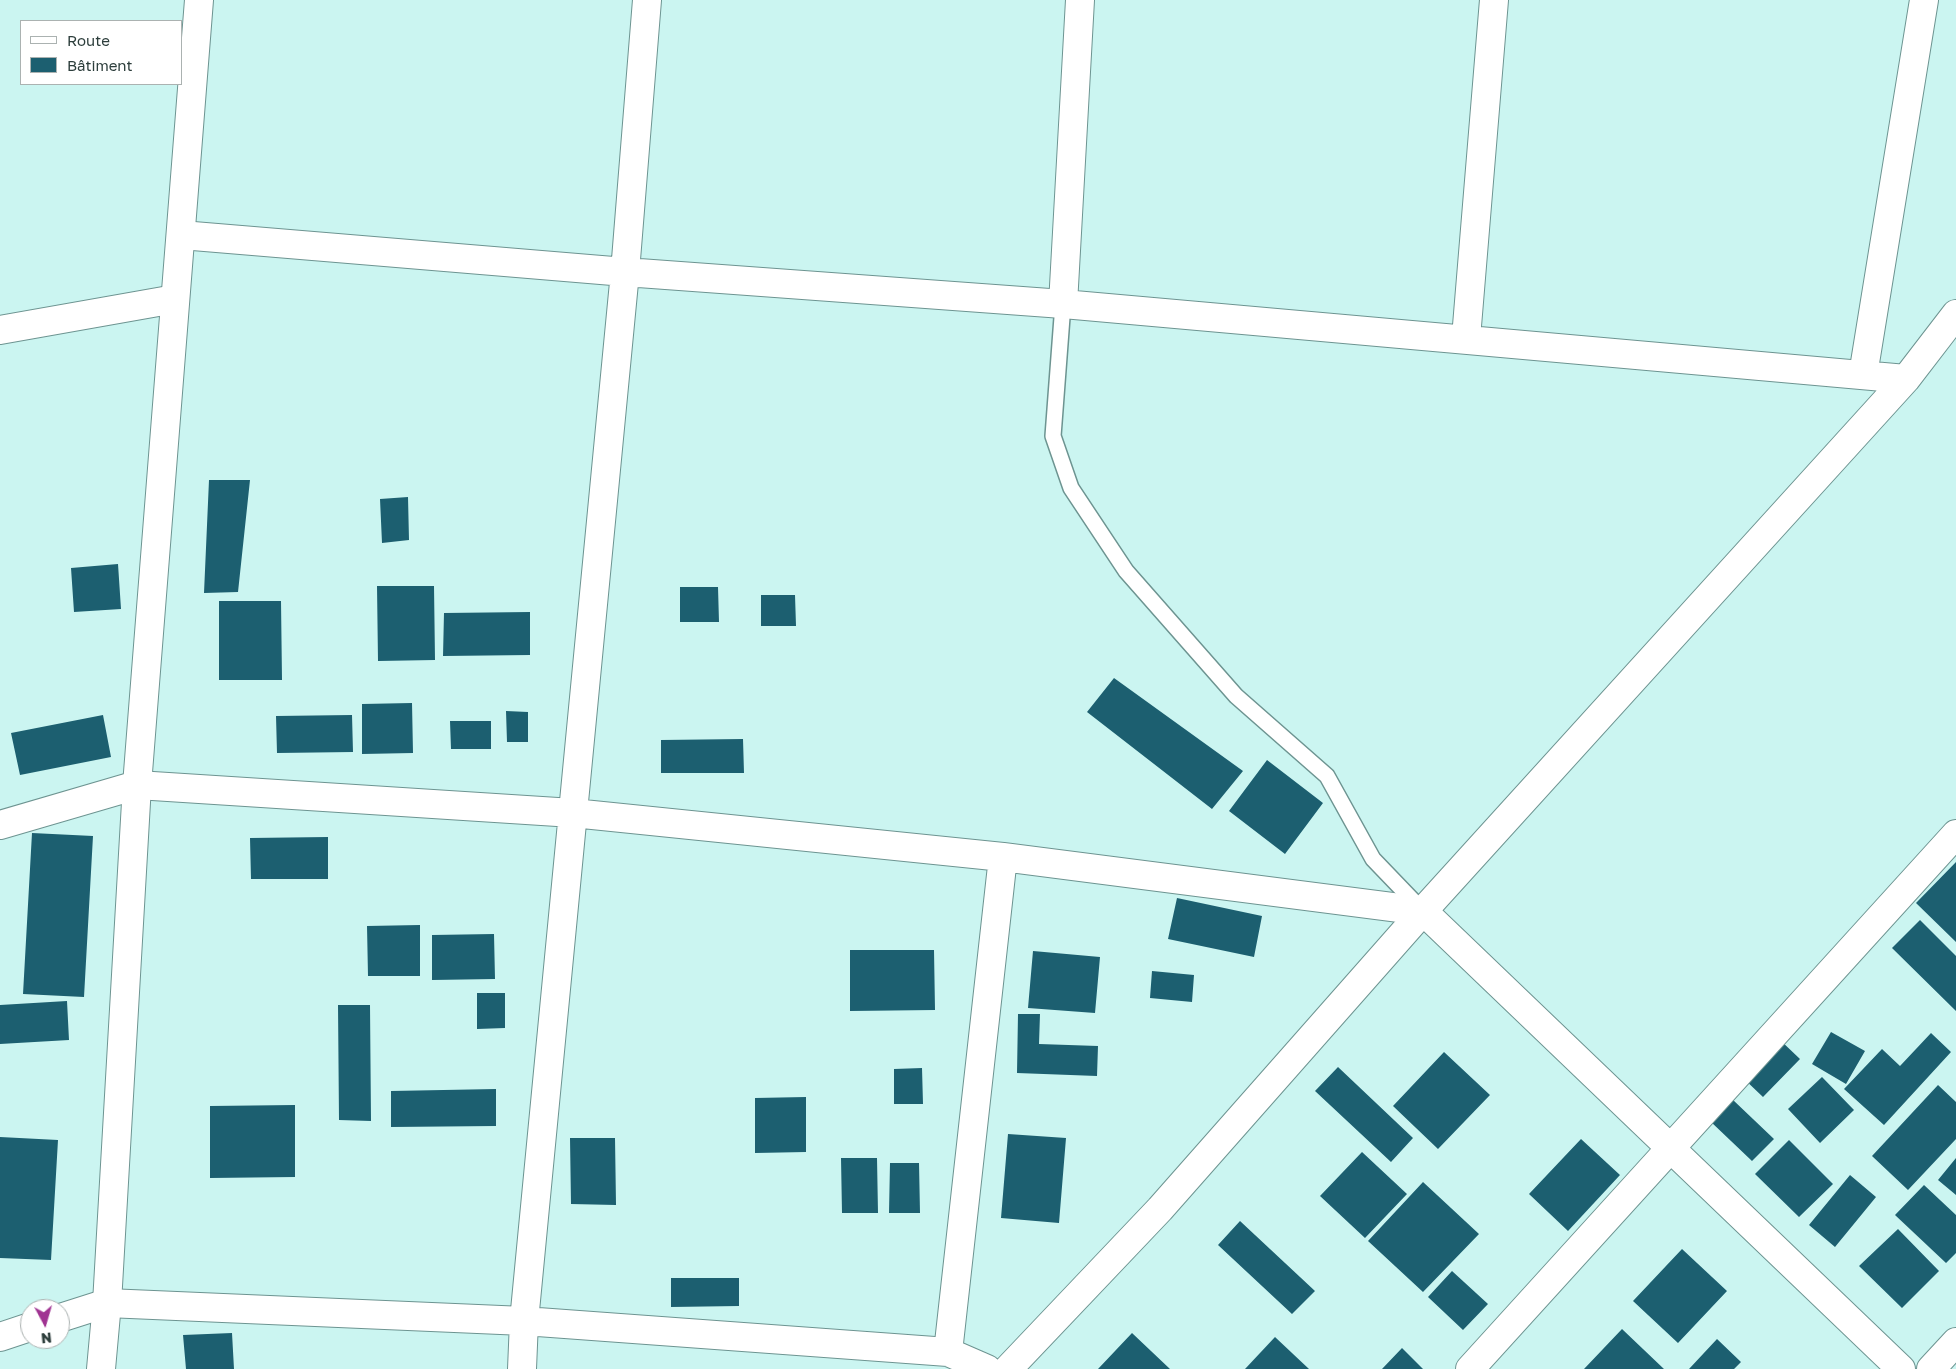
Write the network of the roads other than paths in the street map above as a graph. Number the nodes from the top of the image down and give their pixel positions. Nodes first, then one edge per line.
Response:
1 (199, 0) edge
2 (647, 0) edge
3 (1080, 0) edge
4 (1494, 0) edge
5 (1924, 0) edge
6 (181, 235) junction
7 (625, 272) junction
8 (175, 299) junction
9 (1063, 304) junction
10 (1956, 314) edge
11 (0, 330) edge
12 (1466, 338) junction
13 (1863, 375) junction
14 (1906, 379) junction
15 (137, 784) junction
16 (573, 813) junction
17 (0, 825) edge
18 (1956, 834) edge
19 (1003, 857) junction
20 (1423, 911) junction
21 (1669, 1148) junction
22 (107, 1302) junction
23 (70, 1315) edge
24 (524, 1321) junction
25 (20, 1330) edge
26 (0, 1336) edge
27 (1956, 1342) edge
28 (948, 1352) junction
29 (101, 1369) edge
30 (522, 1369) edge
31 (988, 1369) edge
32 (1008, 1369) edge
33 (1470, 1369) edge
34 (1901, 1369) edge
35 (1931, 1369) edge

1 - 6 street
2 - 7 street
3 - 9 street
4 - 12 street
5 - 13 street
6 - 7 street
6 - 8 street
7 - 9 street
7 - 16 street
8 - 11 street
8 - 15 street
9 - 12 street
9 - 20 lane
10 - 14 street
12 - 13 street
13 - 14 street
14 - 20 street
15 - 16 street
15 - 17 street
15 - 22 street
16 - 19 street
16 - 24 street
18 - 21 street
19 - 20 street
19 - 28 street
20 - 21 street
20 - 32 street
21 - 33 street
21 - 34 street
22 - 23 street
22 - 24 street
22 - 29 street
24 - 28 street
24 - 30 street
25 - 26 street
27 - 35 street
28 - 31 street

